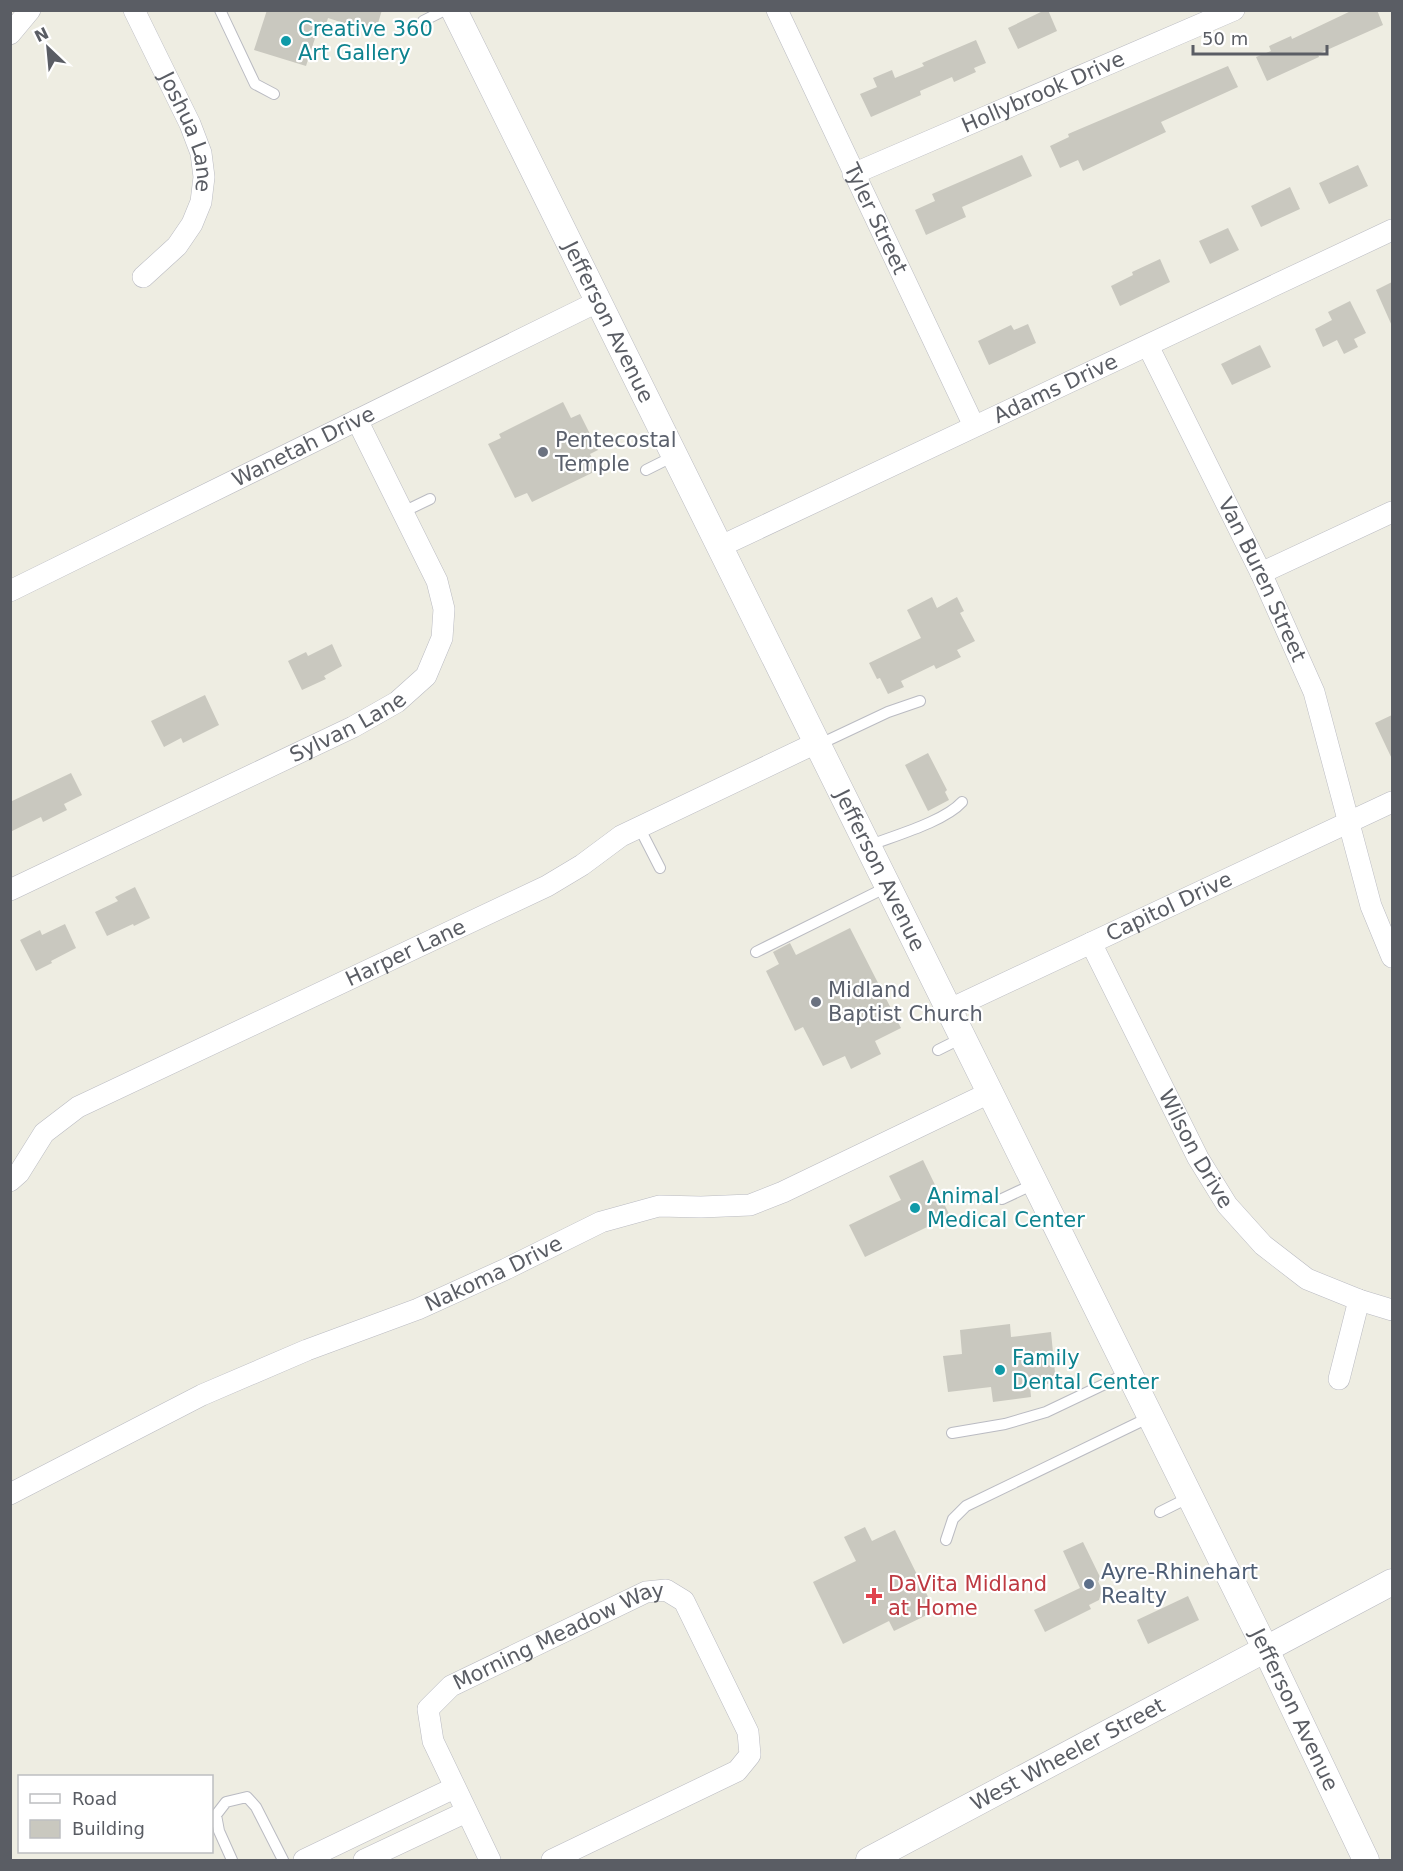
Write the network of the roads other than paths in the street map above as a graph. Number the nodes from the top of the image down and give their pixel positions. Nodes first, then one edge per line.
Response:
1 (30, 10) edge
2 (134, 10) edge
3 (220, 10) edge
4 (445, 10) edge
5 (454, 10) edge
6 (777, 10) edge
7 (1234, 10) edge
8 (423, 21) dead end
9 (10, 34) edge
10 (274, 94) dead end
11 (853, 174) junction
12 (1392, 230) edge
13 (143, 277) dead end
14 (597, 302) junction
15 (1148, 346) junction
16 (357, 420) junction
17 (974, 426) junction
18 (674, 456) junction
19 (646, 470) dead end
20 (430, 499) dead end
21 (403, 512) junction
22 (1392, 512) edge
23 (719, 547) junction
24 (1261, 573) junction
25 (10, 591) edge
26 (920, 701) dead end
27 (817, 744) junction
28 (962, 802) dead end
29 (1392, 802) edge
30 (1348, 823) junction
31 (639, 827) junction
32 (867, 846) junction
33 (660, 868) dead end
34 (887, 887) junction
35 (10, 890) edge
36 (1091, 943) junction
37 (758, 948) dead end
38 (1392, 957) edge
39 (948, 1010) junction
40 (962, 1038) junction
41 (938, 1050) dead end
42 (988, 1093) junction
43 (10, 1180) edge
44 (1034, 1184) junction
45 (1002, 1199) dead end
46 (1359, 1300) junction
47 (1392, 1310) edge
48 (1128, 1373) junction
49 (1339, 1379) dead end
50 (1150, 1417) junction
51 (952, 1433) dead end
52 (10, 1494) edge
53 (1190, 1497) junction
54 (1160, 1512) dead end
55 (946, 1540) dead end
56 (1392, 1582) edge
57 (1266, 1650) junction
58 (454, 1788) junction
59 (466, 1812) junction
60 (232, 1860) edge
61 (283, 1860) edge
62 (304, 1860) edge
63 (364, 1860) edge
64 (490, 1860) edge
65 (552, 1860) edge
66 (869, 1860) edge
67 (1366, 1860) edge

1 - 9 street
2 - 13 street, Joshua Lane
3 - 10 lane
4 - 8 lane
5 - 14 street, Jefferson Avenue
6 - 11 street, Tyler Street
7 - 11 street, Hollybrook Drive
11 - 17 street, Tyler Street
12 - 15 street, Adams Drive
14 - 16 street, Wanetah Drive
14 - 18 street, Jefferson Avenue
15 - 17 street, Adams Drive
15 - 24 street, Van Buren Street
16 - 21 street, Sylvan Lane
16 - 25 street, Wanetah Drive
17 - 23 street, Adams Drive
18 - 19 lane
18 - 23 street, Jefferson Avenue
20 - 21 lane
21 - 35 street, Sylvan Lane
22 - 24 street
23 - 27 street, Jefferson Avenue
24 - 30 street, Van Buren Street
26 - 27 lane
27 - 31 street, Harper Lane
27 - 32 street, Jefferson Avenue
28 - 32 lane
29 - 30 street, Capitol Drive
30 - 36 street, Capitol Drive
30 - 38 street, Van Buren Street
31 - 33 lane
31 - 43 street, Harper Lane
32 - 34 street, Jefferson Avenue
34 - 37 lane
34 - 39 street, Jefferson Avenue
36 - 39 street, Capitol Drive
36 - 46 street, Wilson Drive
39 - 40 street, Jefferson Avenue
40 - 41 lane
40 - 42 street, Jefferson Avenue
42 - 44 street, Jefferson Avenue
42 - 52 street, Nakoma Drive
44 - 45 lane
44 - 48 street, Jefferson Avenue
46 - 47 street, Wilson Drive
46 - 49 street
48 - 50 street, Jefferson Avenue
48 - 51 lane
50 - 53 street, Jefferson Avenue
50 - 55 lane
53 - 54 lane
53 - 57 street, Jefferson Avenue
56 - 57 street, West Wheeler Street
57 - 66 street, West Wheeler Street
57 - 67 street, Jefferson Avenue
58 - 59 street, Morning Meadow Way
58 - 62 street
58 - 65 street, Morning Meadow Way
59 - 63 street
59 - 64 street, Morning Meadow Way
60 - 61 lane

